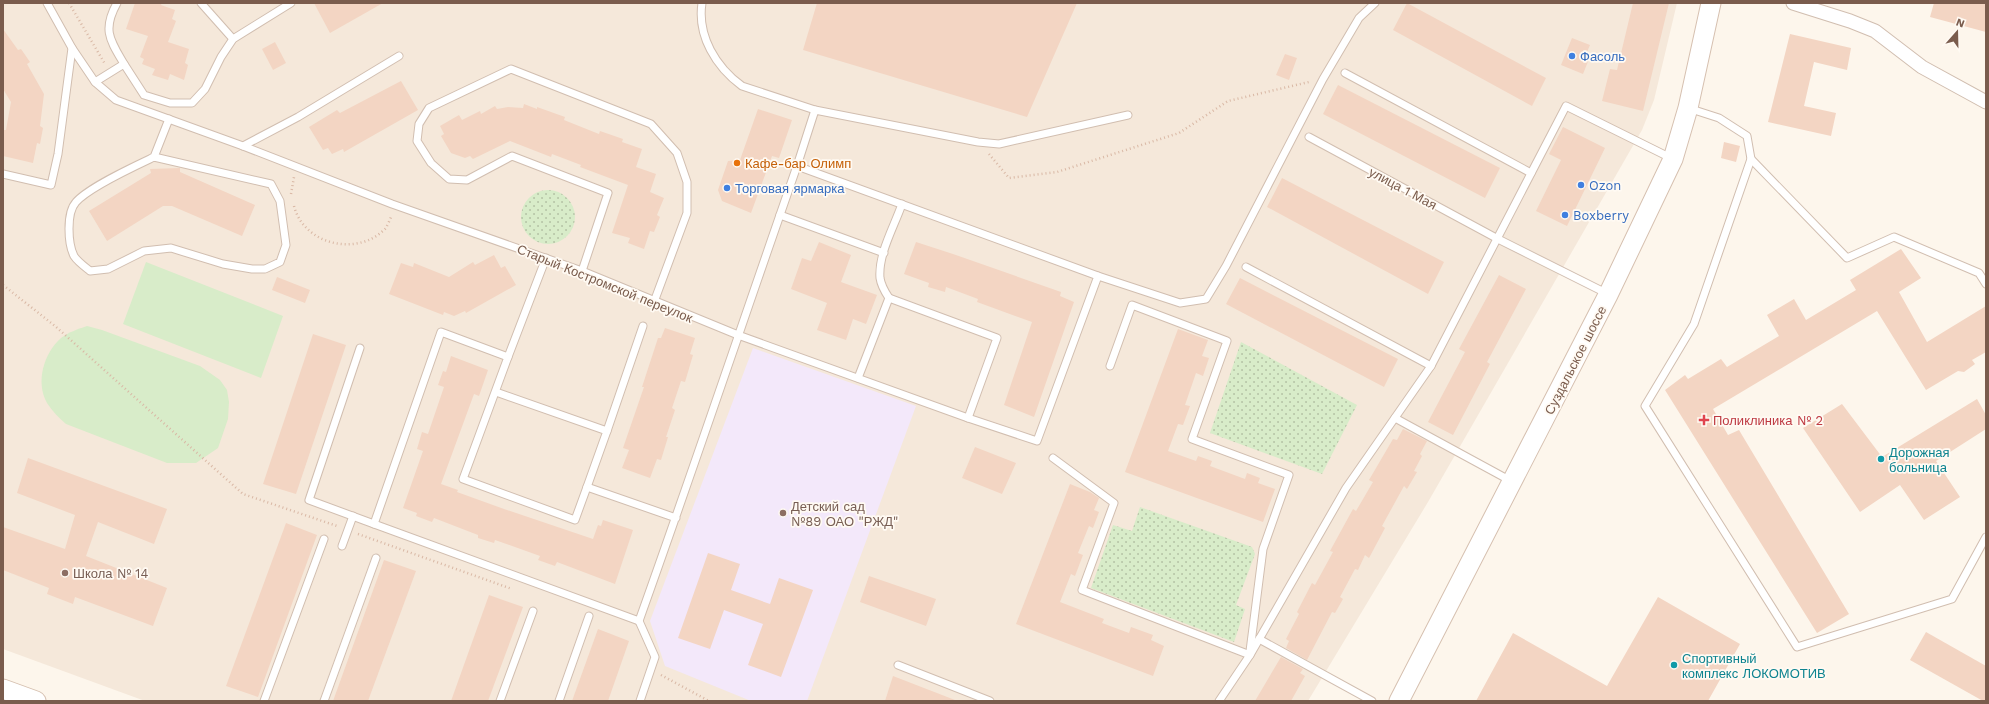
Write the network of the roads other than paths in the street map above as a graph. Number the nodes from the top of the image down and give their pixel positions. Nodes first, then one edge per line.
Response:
1 (47, 3) edge
2 (117, 3) edge
3 (201, 3) edge
4 (291, 3) edge
5 (702, 3) edge
6 (1375, 3) edge
7 (1711, 3) edge
8 (1793, 3) edge
9 (233, 39) junction
10 (72, 48) junction
11 (399, 56) dead end
12 (124, 64) junction
13 (1345, 73) dead end
14 (95, 82) junction
15 (1986, 102) edge
16 (1688, 108) junction
17 (815, 110) junction
18 (1128, 115) dead end
19 (169, 119) junction
20 (1308, 137) dead end
21 (243, 146) junction
22 (154, 157) junction
23 (1673, 159) junction
24 (1751, 159) junction
25 (796, 166) junction
26 (3, 174) edge
27 (1531, 174) junction
28 (902, 204) junction
29 (780, 215) junction
30 (1498, 239) junction
31 (884, 253) junction
32 (546, 258) junction
33 (1246, 267) dead end
34 (582, 271) junction
35 (1098, 276) junction
36 (1986, 284) edge
37 (1608, 295) junction
38 (889, 298) junction
39 (654, 302) junction
40 (643, 326) dead end
41 (738, 335) junction
42 (360, 348) dead end
43 (508, 357) junction
44 (1110, 366) dead end
45 (1431, 366) junction
46 (858, 378) junction
47 (496, 392) junction
48 (968, 418) junction
49 (1395, 418) junction
50 (607, 431) junction
51 (1053, 458) dead end
52 (1513, 482) junction
53 (587, 487) junction
54 (353, 516) junction
55 (676, 518) junction
56 (374, 524) junction
57 (1986, 537) edge
58 (324, 539) dead end
59 (342, 546) dead end
60 (376, 558) dead end
61 (533, 611) dead end
62 (589, 616) dead end
63 (639, 621) junction
64 (1259, 638) junction
65 (1250, 655) junction
66 (898, 665) dead end
67 (3, 689) edge
68 (36, 701) edge
69 (264, 701) edge
70 (324, 701) edge
71 (500, 701) edge
72 (559, 701) edge
73 (640, 701) edge
74 (990, 701) edge
75 (1219, 701) edge
76 (1372, 701) edge
77 (1399, 701) edge

1 - 10 lane, Старый Костромской переулок
2 - 12 lane
3 - 9 lane
4 - 9 lane
5 - 17 lane
6 - 35 lane
7 - 16 main road, Суздальское шоссе
8 - 15 street
9 - 12 lane
10 - 14 lane, Старый Костромской переулок
10 - 26 lane
11 - 21 lane
12 - 14 lane
13 - 27 lane
14 - 19 lane, Старый Костромской переулок
16 - 23 main road, Суздальское шоссе
16 - 24 lane
17 - 18 lane
17 - 25 lane
19 - 21 lane, Старый Костромской переулок
19 - 22 lane
20 - 30 lane, улица 1 Мая
21 - 32 lane, Старый Костромской переулок
22 - 22 lane
23 - 27 lane
23 - 37 main road, Суздальское шоссе
24 - 36 lane
24 - 57 lane
25 - 28 lane
25 - 29 lane
27 - 30 lane
28 - 31 lane
28 - 35 lane
29 - 31 lane
29 - 41 lane
30 - 37 lane, улица 1 Мая
30 - 45 lane
31 - 38 lane
32 - 34 lane, Старый Костромской переулок
32 - 43 lane
33 - 45 lane
34 - 39 lane, Старый Костромской переулок
34 - 39 lane
35 - 48 lane, Старый Костромской переулок
37 - 52 main road, Суздальское шоссе
38 - 46 lane
38 - 48 lane
39 - 41 lane, Старый Костромской переулок
40 - 50 lane
41 - 46 lane, Старый Костромской переулок
41 - 55 lane
42 - 54 lane
43 - 47 lane
43 - 56 lane
44 - 65 lane
45 - 49 lane
46 - 48 lane, Старый Костромской переулок
47 - 50 lane
47 - 53 lane
49 - 52 lane
49 - 64 lane
50 - 53 lane
51 - 65 lane
52 - 77 main road, Суздальское шоссе
53 - 55 lane
54 - 56 lane
54 - 59 lane
55 - 63 lane
56 - 63 lane
58 - 69 lane
60 - 70 lane
61 - 71 lane
62 - 72 lane
63 - 73 lane
64 - 65 lane
64 - 76 lane
65 - 75 lane
66 - 74 lane
67 - 68 main road

